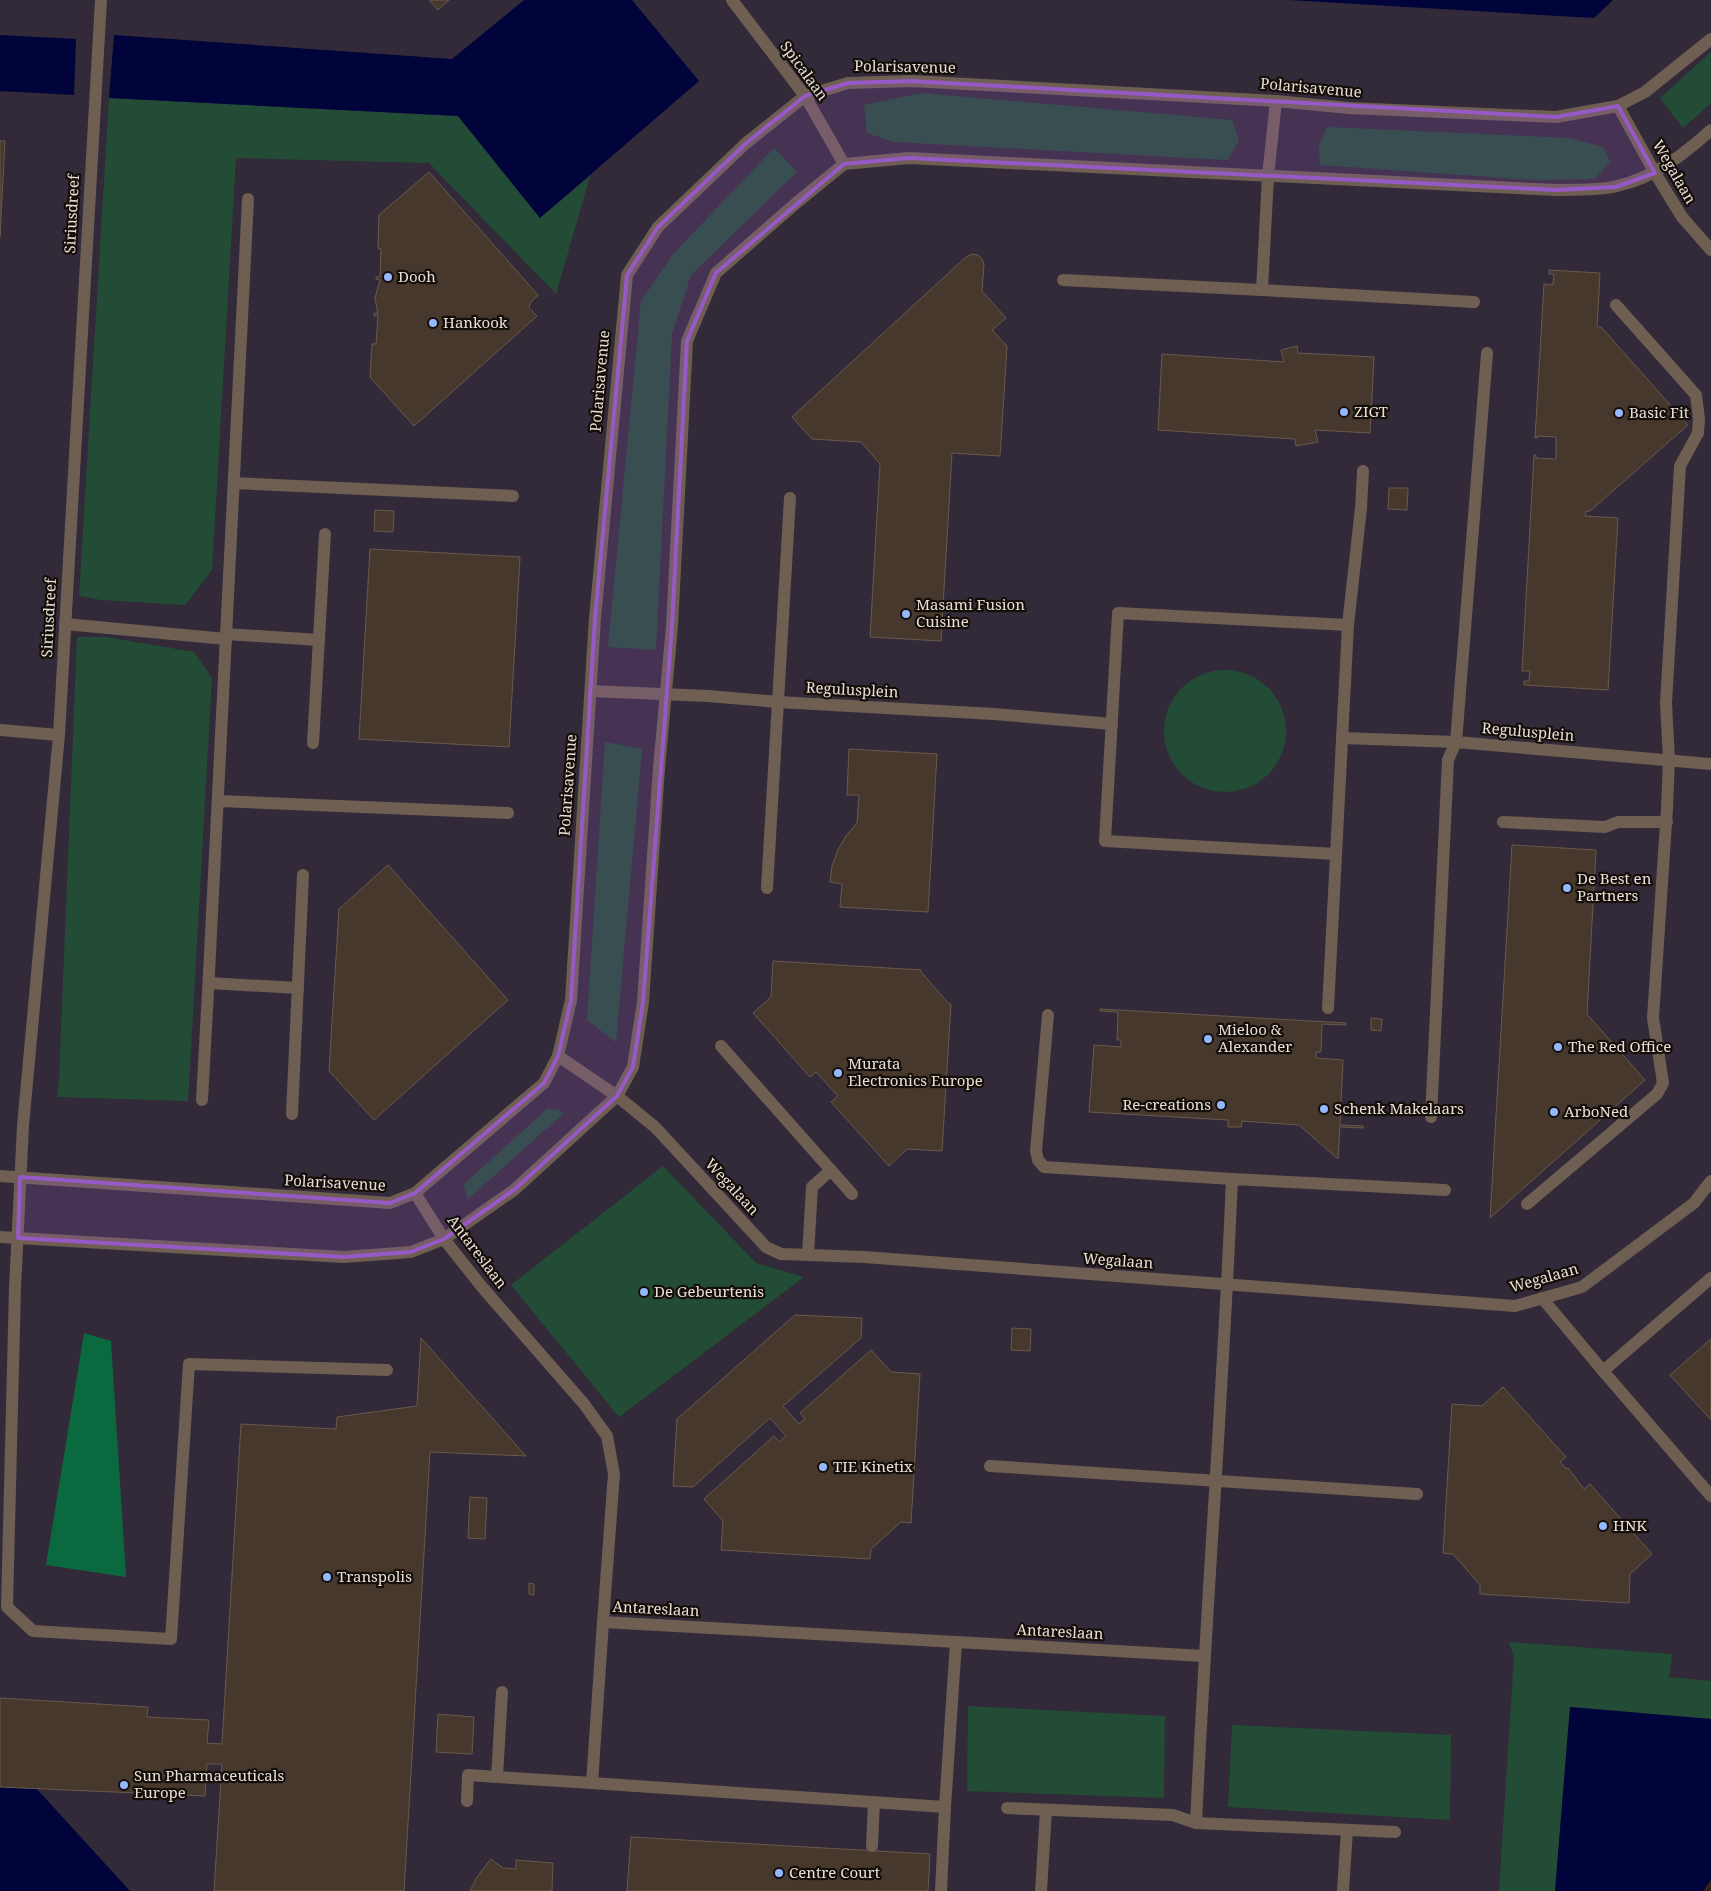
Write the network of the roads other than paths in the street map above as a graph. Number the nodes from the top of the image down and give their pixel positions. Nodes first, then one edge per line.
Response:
1 (101, 0) edge
2 (732, 0) edge
3 (1711, 39) edge
4 (805, 96) junction
5 (1276, 101) junction
6 (1618, 106) junction
7 (1711, 130) edge
8 (844, 164) junction
9 (1655, 173) junction
10 (1268, 176) junction
11 (248, 199) dead end
12 (1711, 250) edge
13 (1063, 280) dead end
14 (1262, 290) junction
15 (1474, 302) dead end
16 (1616, 305) dead end
17 (1487, 352) dead end
18 (1363, 471) dead end
19 (234, 483) junction
20 (513, 496) dead end
21 (790, 498) dead end
22 (325, 534) dead end
23 (65, 624) junction
24 (1348, 625) junction
25 (226, 636) junction
26 (319, 640) junction
27 (591, 692) junction
28 (664, 694) junction
29 (778, 702) junction
30 (1112, 724) junction
31 (0, 730) edge
32 (59, 736) junction
33 (1342, 738) junction
34 (1456, 742) junction
35 (313, 744) dead end
36 (1669, 760) junction
37 (1711, 764) edge
38 (219, 800) junction
39 (508, 813) dead end
40 (1503, 822) dead end
41 (1667, 822) junction
42 (1336, 854) junction
43 (303, 875) dead end
44 (767, 888) dead end
45 (209, 982) junction
46 (298, 988) junction
47 (1328, 1008) dead end
48 (1048, 1015) dead end
49 (721, 1046) dead end
50 (558, 1056) junction
51 (617, 1096) junction
52 (202, 1100) dead end
53 (292, 1114) dead end
54 (1431, 1117) dead end
55 (830, 1170) junction
56 (0, 1176) edge
57 (20, 1177) junction
58 (1232, 1179) junction
59 (1711, 1182) edge
60 (1445, 1190) dead end
61 (415, 1193) junction
62 (852, 1194) dead end
63 (1527, 1204) dead end
64 (0, 1236) edge
65 (18, 1238) junction
66 (444, 1239) junction
67 (808, 1255) junction
68 (1711, 1278) edge
69 (1228, 1286) junction
70 (1542, 1298) junction
71 (387, 1370) dead end
72 (1602, 1372) junction
73 (990, 1466) dead end
74 (1216, 1482) junction
75 (1417, 1494) dead end
76 (1711, 1496) edge
77 (603, 1622) junction
78 (956, 1642) junction
79 (1204, 1656) junction
80 (502, 1692) dead end
81 (497, 1777) junction
82 (592, 1784) junction
83 (467, 1800) dead end
84 (874, 1802) junction
85 (945, 1807) junction
86 (1007, 1808) dead end
87 (1046, 1810) junction
88 (1196, 1823) junction
89 (1347, 1830) junction
90 (1395, 1832) dead end
91 (872, 1846) dead end
92 (941, 1891) edge
93 (1041, 1891) edge
94 (1343, 1891) edge

1 - 23 street, Siriusdreef
2 - 4 street, Spicalaan
3 - 6 street, Polarisavenue
4 - 5 street, Polarisavenue
4 - 8 street, Spicalaan
4 - 27 street, Polarisavenue
5 - 6 street, Polarisavenue
5 - 10 street
6 - 9 street, Wegalaan
7 - 9 street
8 - 10 street
8 - 28 street
9 - 10 street
9 - 12 street, Wegalaan
10 - 14 street
11 - 19 street
13 - 14 street
14 - 15 street
16 - 36 street
17 - 34 street
18 - 24 street
19 - 20 street
19 - 25 street
21 - 29 street
22 - 26 street
23 - 25 street
23 - 32 street, Siriusdreef
24 - 30 street
24 - 33 street
25 - 26 street
25 - 38 street
26 - 35 street
27 - 28 street, Regulusplein
27 - 50 street, Polarisavenue
28 - 29 street, Regulusplein
28 - 51 street
29 - 30 street, Regulusplein
29 - 44 street
30 - 42 street
31 - 32 street
32 - 57 street, Siriusdreef
33 - 34 street, Regulusplein
33 - 42 street
34 - 36 street, Regulusplein
34 - 54 street
36 - 37 street, Regulusplein
36 - 41 street
38 - 39 street
38 - 45 street
40 - 41 street
41 - 63 street
42 - 47 street
43 - 46 street
45 - 46 street
45 - 52 street
46 - 53 street
48 - 58 street
49 - 55 street
50 - 51 street, Wegalaan
50 - 61 street, Polarisavenue
51 - 66 street
51 - 67 street, Wegalaan
55 - 62 street
55 - 67 street
56 - 57 street, Polarisavenue
57 - 61 street, Polarisavenue
57 - 65 street, Siriusdreef
58 - 60 street
58 - 69 street
59 - 70 street, Wegalaan
61 - 66 street, Antareslaan
64 - 65 street
65 - 66 street
65 - 71 street, Siriusdreef
66 - 77 street, Antareslaan
67 - 69 street, Wegalaan
68 - 72 street
69 - 70 street, Wegalaan
69 - 74 street
70 - 72 street
72 - 76 street
73 - 74 street
74 - 75 street
74 - 79 street
77 - 78 street, Antareslaan
77 - 82 street
78 - 79 street, Antareslaan
78 - 85 street
79 - 88 street
80 - 81 street
81 - 82 street
81 - 83 street
82 - 84 street
84 - 85 street
84 - 91 street
85 - 92 street
86 - 87 street
87 - 88 street
87 - 93 street
88 - 89 street
89 - 90 street
89 - 94 street

